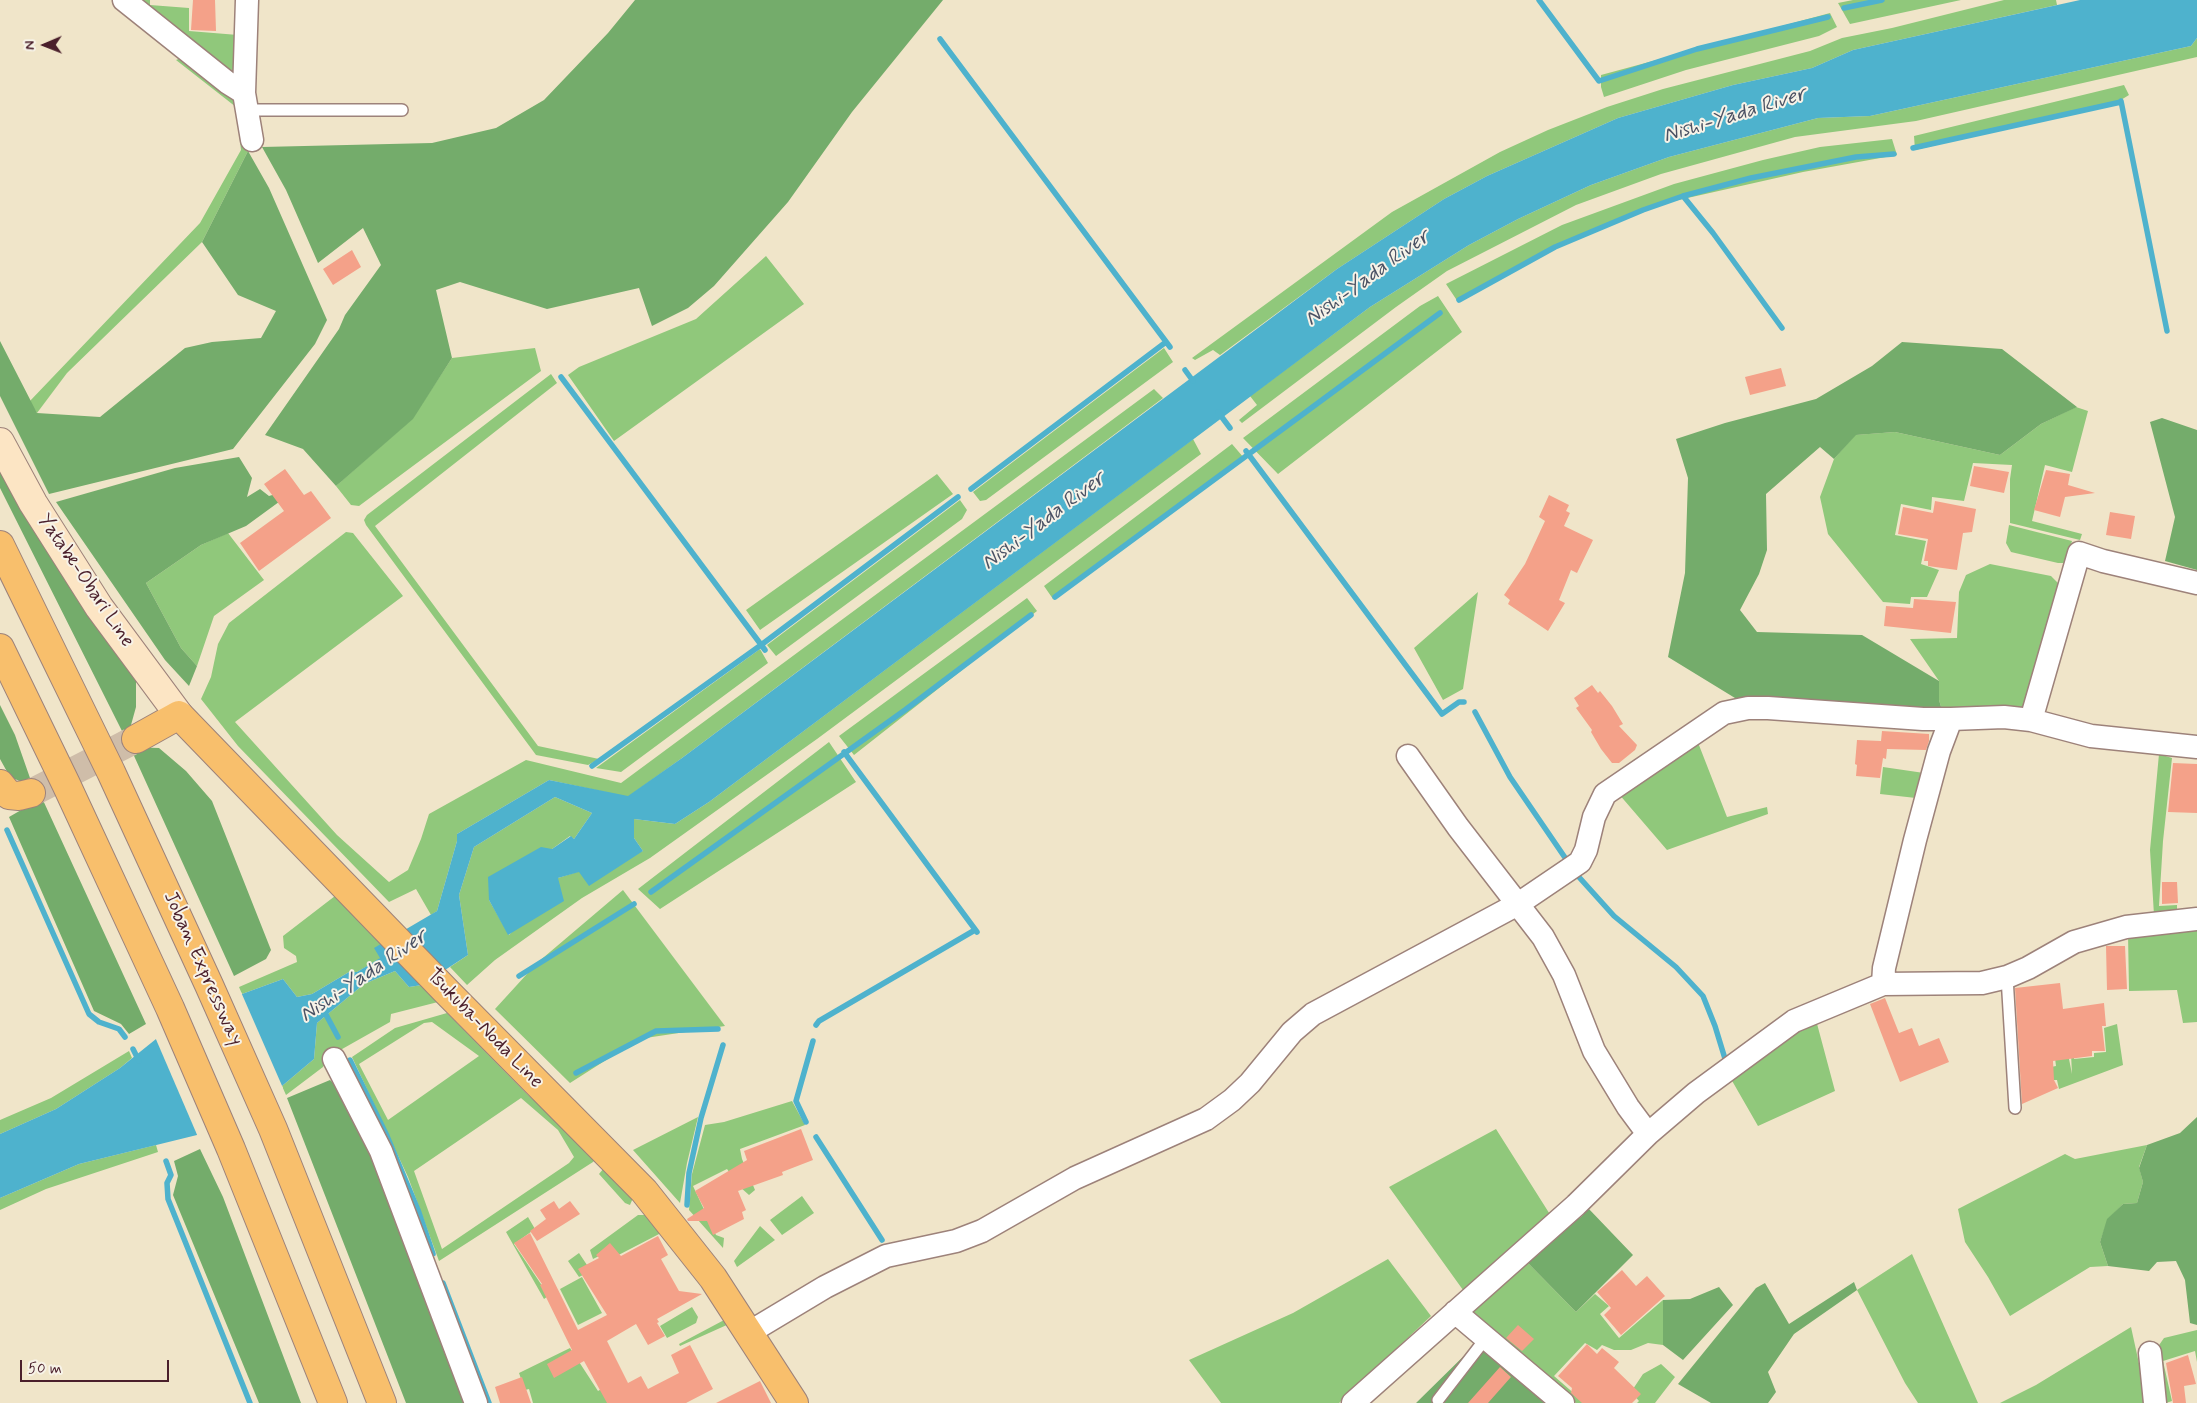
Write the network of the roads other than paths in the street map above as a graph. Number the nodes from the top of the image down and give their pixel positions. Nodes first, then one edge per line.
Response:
1 (124, 0) edge
2 (247, 0) edge
3 (246, 101) junction
4 (402, 110) dead end
5 (252, 140) dead end
6 (0, 442) edge
7 (0, 545) edge
8 (2197, 583) edge
9 (0, 648) edge
10 (179, 714) junction
11 (1951, 719) junction
12 (2031, 720) junction
13 (136, 739) tunnel mouth
14 (2197, 747) edge
15 (1408, 756) dead end
16 (0, 784) edge
17 (31, 792) tunnel mouth
18 (1518, 904) junction
19 (2197, 919) edge
20 (2007, 977) junction
21 (1883, 984) junction
22 (334, 1059) dead end
23 (2015, 1108) dead end
24 (1648, 1134) junction
25 (1455, 1312) junction
26 (750, 1332) junction
27 (1486, 1338) junction
28 (2150, 1353) dead end
29 (1438, 1400) dead end
30 (334, 1403) edge
31 (382, 1403) edge
32 (476, 1403) edge
33 (794, 1403) edge
34 (1353, 1403) edge
35 (1563, 1403) edge
36 (2155, 1403) edge

1 - 3 street
2 - 3 street
3 - 4 lane
3 - 5 street
6 - 10 main road, Yatabe-Obari Line
7 - 31 main road, Joban Expressway
8 - 12 street
9 - 30 main road
10 - 13 main road
10 - 26 main road, Tsukuba-Noda Line
11 - 12 street
11 - 18 street
11 - 21 street
12 - 14 street
15 - 18 street
16 - 17 main road
18 - 24 street
18 - 26 street
19 - 20 street
20 - 21 street
20 - 23 lane
21 - 24 street
22 - 32 street
24 - 25 street
25 - 27 street
25 - 34 street
26 - 33 main road, Tsukuba-Noda Line
27 - 29 lane
27 - 35 street
28 - 36 street

